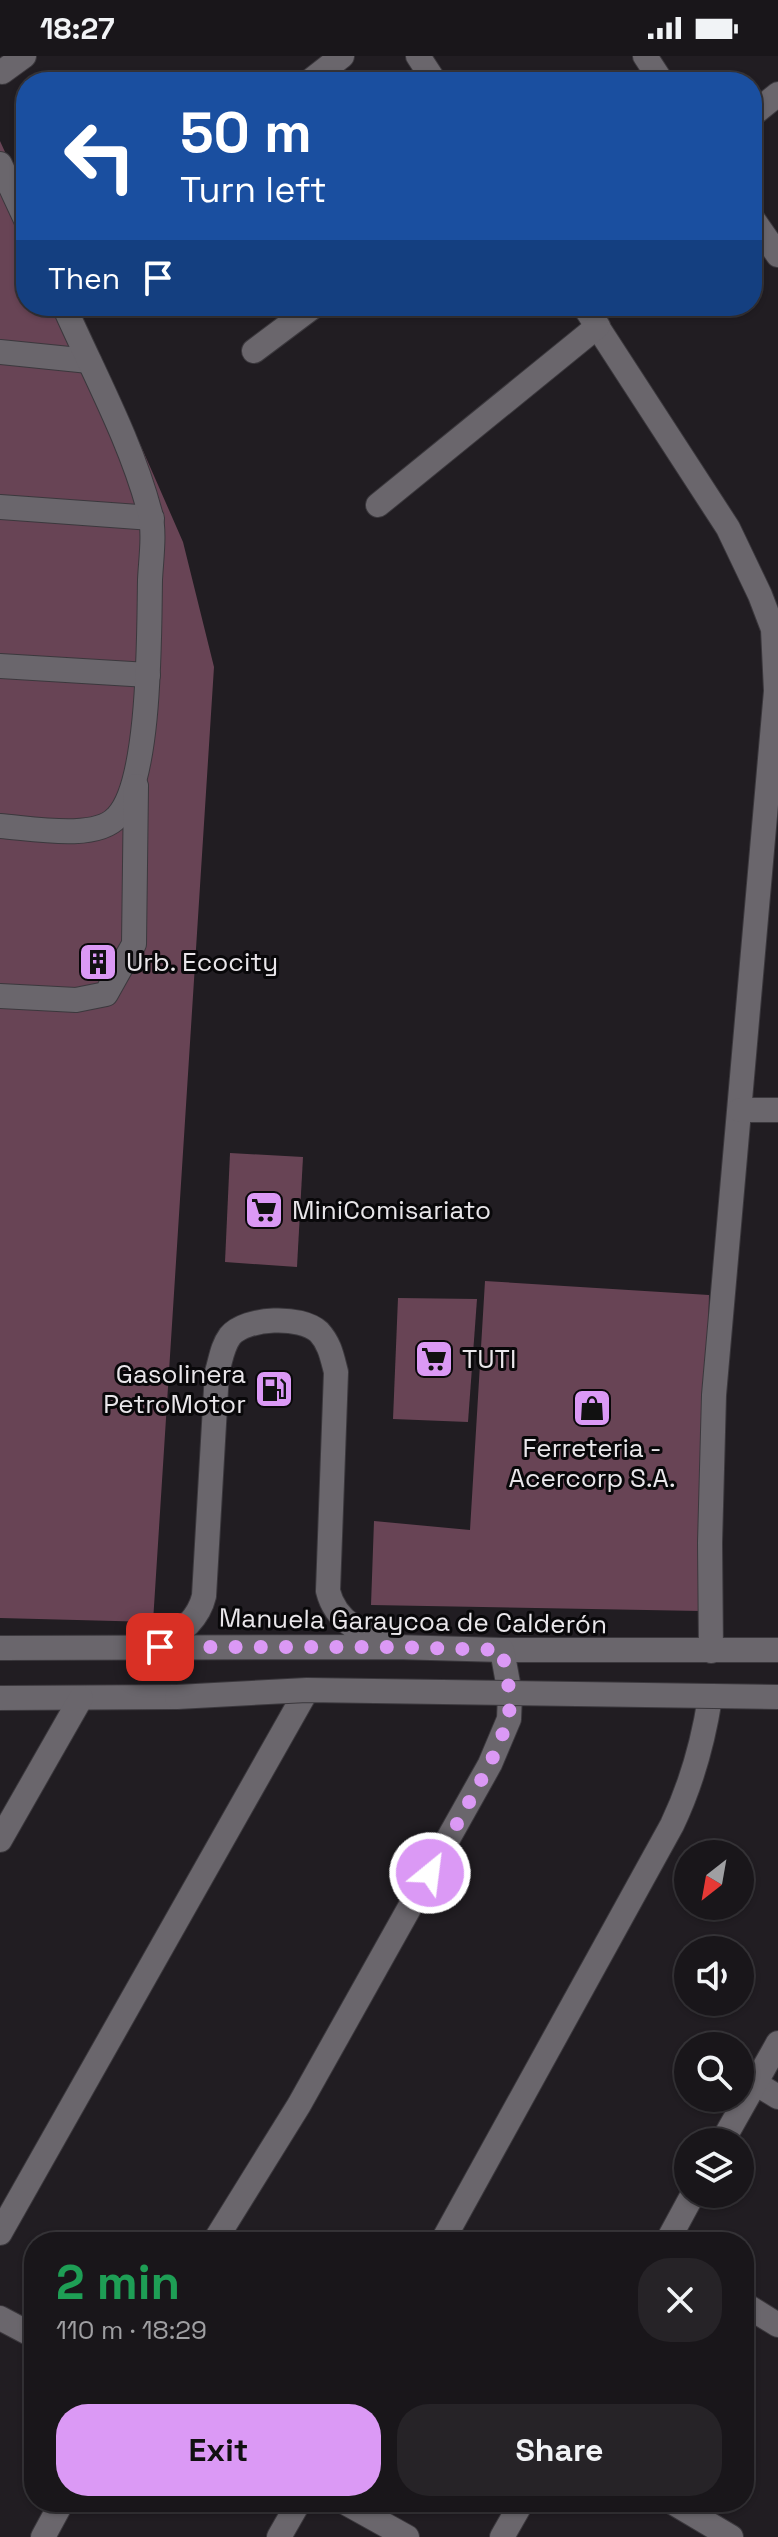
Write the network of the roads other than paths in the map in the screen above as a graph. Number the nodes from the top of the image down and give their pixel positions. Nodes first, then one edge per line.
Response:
1 (24, 56) edge
2 (342, 56) edge
3 (2, 72) edge
4 (322, 72) edge
5 (778, 94) edge
6 (762, 107) edge
7 (3, 177) edge
8 (16, 201) edge
9 (762, 232) edge
10 (778, 255) edge
11 (69, 316) edge
12 (301, 316) edge
13 (591, 316) edge
14 (254, 351) dead end
15 (0, 352) edge
16 (89, 361) junction
17 (378, 505) dead end
18 (0, 507) edge
19 (152, 518) junction
20 (775, 629) edge
21 (0, 666) edge
22 (148, 675) junction
23 (136, 773) junction
24 (0, 826) edge
25 (0, 996) edge
26 (740, 1110) junction
27 (778, 1110) edge
28 (160, 1647) junction
29 (395, 1647) junction
30 (0, 1648) edge
31 (502, 1650) junction
32 (778, 1650) edge
33 (711, 1651) junction
34 (307, 1690) junction
35 (510, 1694) junction
36 (778, 1697) edge
37 (0, 1698) edge
38 (81, 1698) junction
39 (710, 1698) junction
40 (0, 1840) edge
41 (778, 2043) edge
42 (755, 2083) junction
43 (778, 2097) edge
44 (730, 2128) edge
45 (685, 2208) edge
46 (220, 2232) edge
47 (448, 2232) edge
48 (672, 2232) edge
49 (0, 2233) edge
50 (754, 2310) edge
51 (0, 2318) edge
52 (778, 2325) edge
53 (24, 2331) edge
54 (57, 2512) edge
55 (293, 2512) edge
56 (362, 2512) edge
57 (516, 2512) edge
58 (689, 2512) edge
59 (43, 2537) edge
60 (279, 2537) edge
61 (407, 2537) edge
62 (502, 2537) edge
63 (731, 2537) edge

1 - 3 street
2 - 4 street
5 - 6 street
7 - 8 street
9 - 10 street
11 - 16 street
12 - 14 street
13 - 17 street
13 - 20 street
15 - 16 street
16 - 19 street
18 - 19 street
19 - 22 street
20 - 26 street
21 - 22 street
22 - 23 street
23 - 24 street
23 - 25 street
26 - 27 street
26 - 33 street
28 - 29 street, Manuela Garaycoa de Calderón
28 - 29 street
28 - 30 street, Manuela Garaycoa de Calderón
29 - 31 street, Manuela Garaycoa de Calderón
31 - 33 street, Manuela Garaycoa de Calderón
31 - 35 street
32 - 33 street, Manuela Garaycoa de Calderón
34 - 35 street, bridge
34 - 38 street, bridge
34 - 49 street
35 - 39 street, bridge
35 - 46 street
36 - 39 street, bridge
37 - 38 street
38 - 40 street
39 - 47 street
41 - 42 street
42 - 43 street
42 - 44 street
45 - 48 street
50 - 52 street
51 - 53 street
54 - 59 street
55 - 60 street
56 - 61 street
57 - 62 street
58 - 63 street

